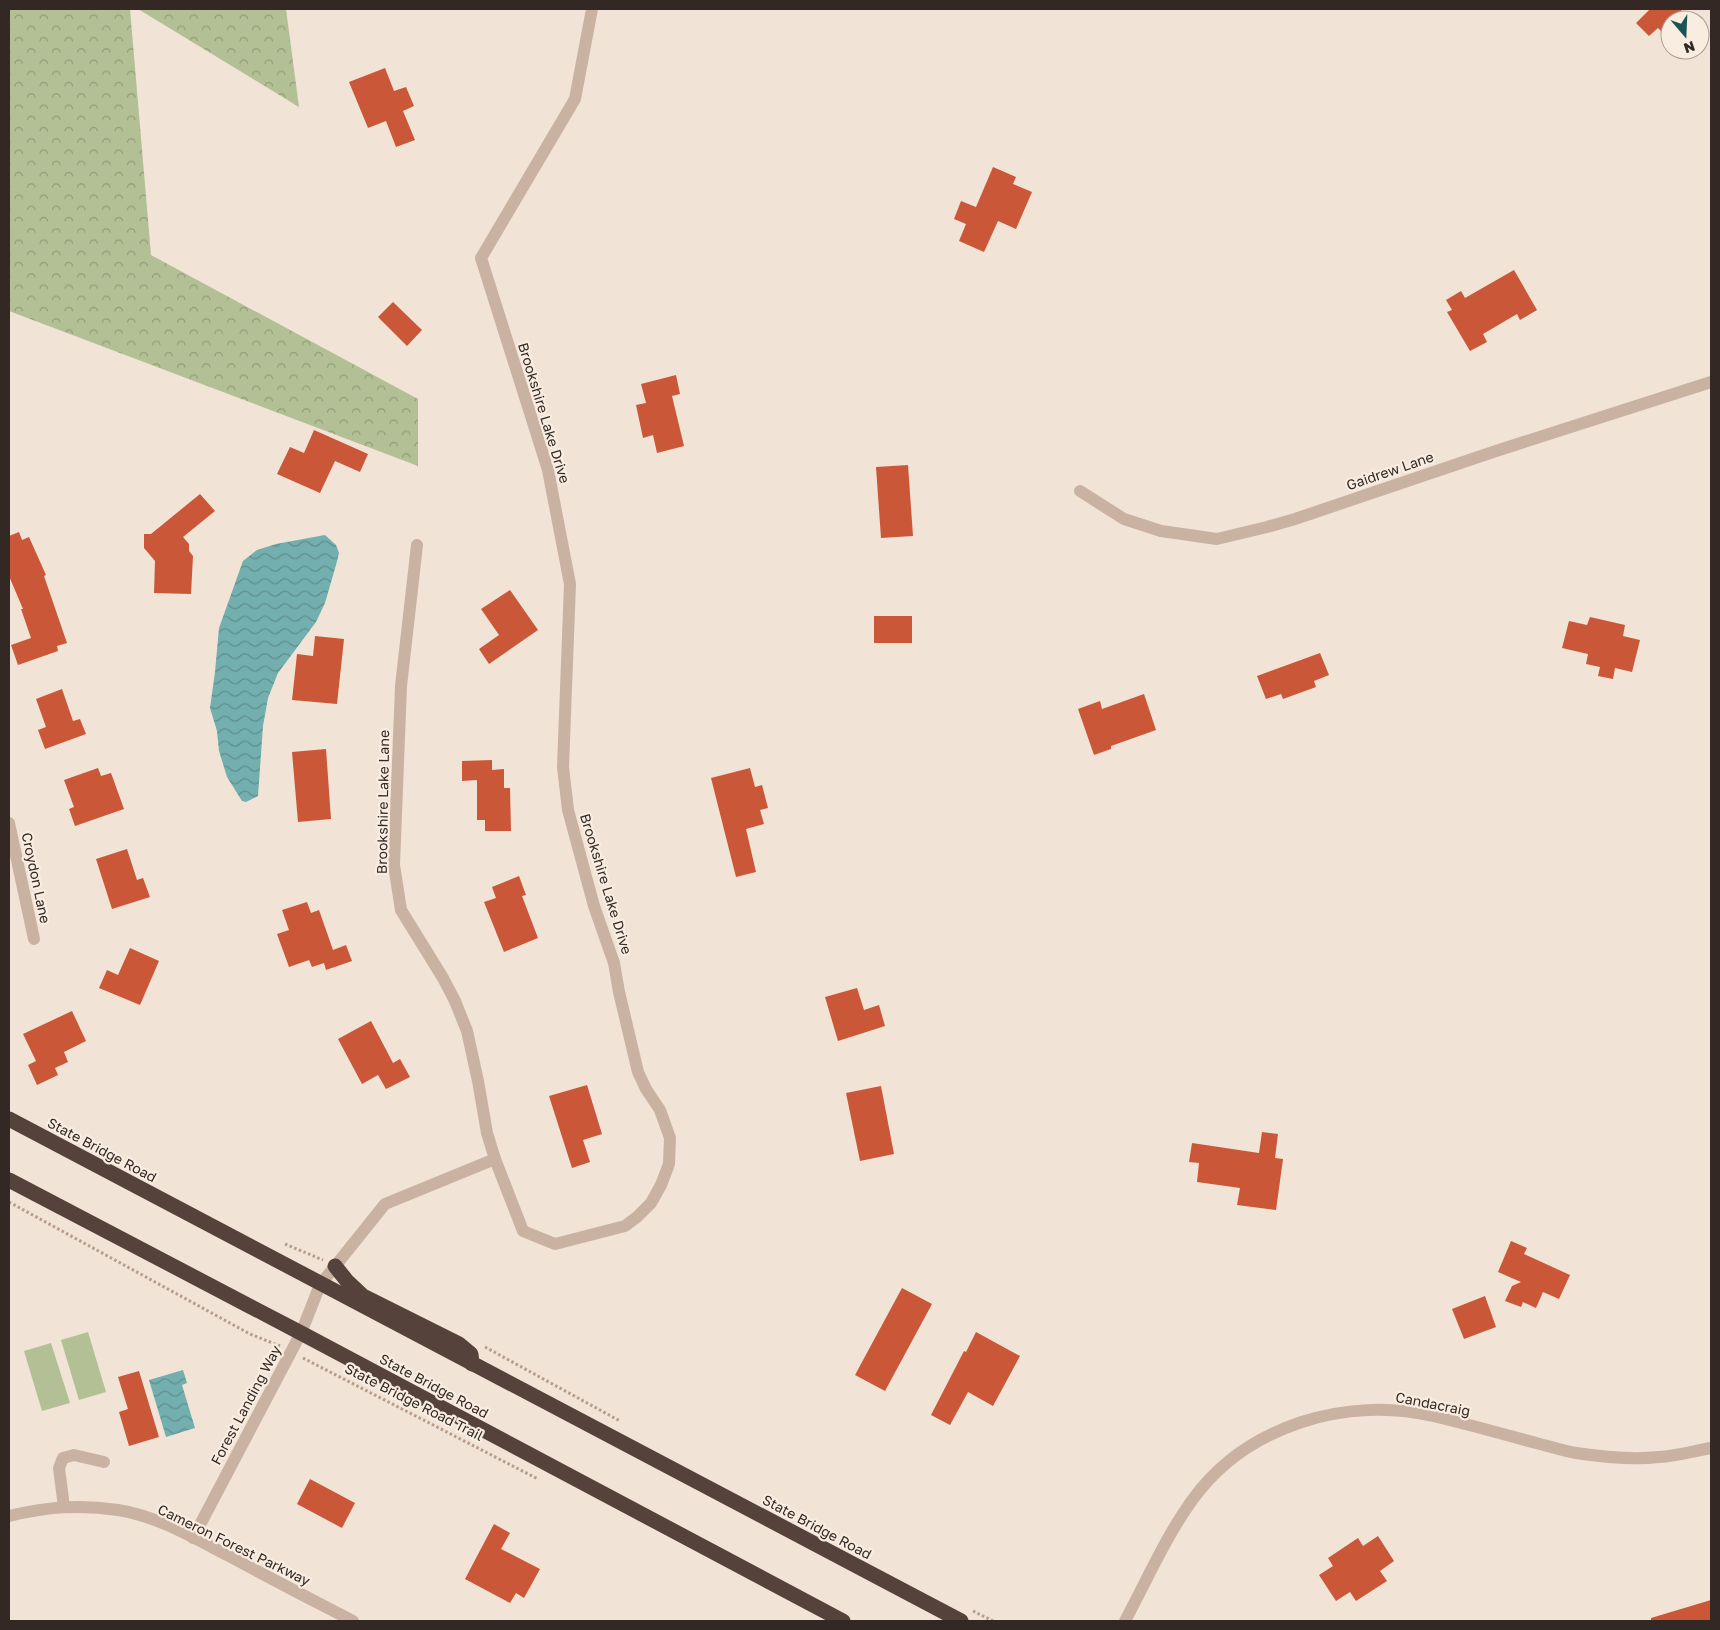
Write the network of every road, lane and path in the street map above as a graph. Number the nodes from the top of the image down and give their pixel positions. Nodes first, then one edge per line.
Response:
1 (592, 9) edge
2 (1711, 382) edge
3 (1080, 491) dead end
4 (417, 545) dead end
5 (9, 823) edge
6 (34, 939) dead end
7 (9, 1119) edge
8 (495, 1159) junction
9 (9, 1180) edge
10 (9, 1202) edge
11 (335, 1266) junction
12 (320, 1285) junction
13 (301, 1333) junction
14 (291, 1351) junction
15 (472, 1364) junction
16 (1711, 1448) edge
17 (104, 1462) dead end
18 (539, 1480) dead end
19 (64, 1507) junction
20 (9, 1516) edge
21 (194, 1538) junction
22 (353, 1621) edge
23 (843, 1621) edge
24 (961, 1621) edge
25 (1125, 1621) edge

1 - 8 street, Brookshire Lake Drive
2 - 3 street, Gaidrew Lane
4 - 8 street, Brookshire Lake Lane
5 - 6 street, Croydon Lane
7 - 12 highway, State Bridge Road
8 - 11 street
9 - 13 highway, State Bridge Road
10 - 14 path, State Bridge Road Trail
11 - 12 street
11 - 15 highway, State Bridge Road
12 - 13 street, Forest Landing Way
12 - 15 highway, State Bridge Road
13 - 14 street, Forest Landing Way
13 - 23 highway, State Bridge Road
14 - 18 path, State Bridge Road Trail
14 - 21 street, Forest Landing Way
15 - 24 highway, State Bridge Road
16 - 25 street, Candacraig
17 - 19 street
19 - 20 street, Cameron Forest Parkway
19 - 21 street, Cameron Forest Parkway
21 - 22 street, Cameron Forest Parkway

